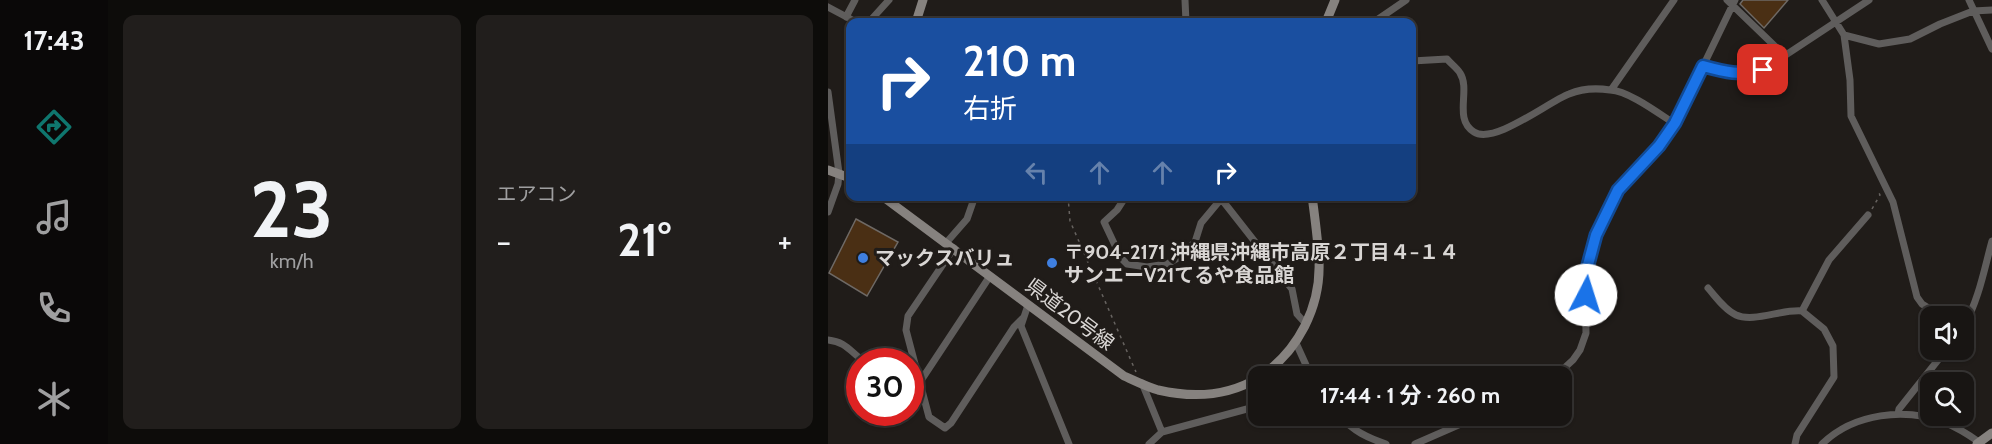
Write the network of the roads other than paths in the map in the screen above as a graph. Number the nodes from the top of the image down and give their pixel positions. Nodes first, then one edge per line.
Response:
1 (855, 0) edge
2 (889, 0) edge
3 (1185, 0) edge
4 (1335, 0) edge
5 (1406, 0) edge
6 (1674, 0) edge
7 (1822, 0) edge
8 (1869, 0) edge
9 (1969, 0) edge
10 (1731, 1) edge
11 (920, 2) edge
12 (828, 7) edge
13 (1992, 10) edge
14 (1973, 11) junction
15 (846, 17) joint
16 (873, 18) edge
17 (917, 18) edge
18 (1186, 18) edge
19 (1328, 18) edge
20 (1380, 18) edge
21 (1835, 23) junction
22 (1844, 35) junction
23 (1992, 49) edge
24 (1784, 55) junction
25 (1416, 61) edge
26 (1703, 66) junction
27 (1611, 90) junction
28 (828, 92) edge
29 (830, 117) edge
30 (1675, 123) junction
31 (828, 170) edge
32 (839, 174) junction
33 (846, 177) edge
34 (889, 201) edge
35 (973, 201) edge
36 (1123, 201) edge
37 (1218, 201) edge
38 (1222, 201) edge
39 (1313, 201) edge
40 (828, 212) edge
41 (1868, 215) road end
42 (1992, 241) edge
43 (950, 245) junction
44 (1989, 267) edge
45 (990, 276) junction
46 (1708, 288) dead end
47 (1028, 305) junction
48 (1925, 306) edge
49 (1974, 306) edge
50 (1802, 311) junction
51 (1023, 318) junction
52 (1306, 324) junction
53 (828, 340) edge
54 (1296, 343) junction
55 (849, 348) edge
56 (910, 348) edge
57 (1938, 360) edge
58 (1275, 366) edge
59 (1306, 366) edge
60 (1566, 366) edge
61 (924, 367) edge
62 (1248, 382) edge
63 (1142, 383) junction
64 (924, 402) edge
65 (1248, 409) edge
66 (1898, 414) junction
67 (1349, 426) edge
68 (1457, 426) edge
69 (1162, 432) junction
70 (1992, 433) edge
71 (1419, 443) edge
72 (1978, 443) edge
73 (1069, 444) edge
74 (1149, 444) edge
75 (1386, 444) edge
76 (1795, 444) edge
77 (1822, 444) edge

1 - 15 street
2 - 16 street
3 - 18 street
4 - 19 main road
5 - 20 street
6 - 27 street
7 - 21 street
8 - 21 street
9 - 14 street
10 - 24 street
10 - 26 street
11 - 17 main road
12 - 15 street
13 - 14 street
14 - 22 street
14 - 23 street
21 - 22 street
21 - 24 street
22 - 48 street
24 - 26 street
25 - 27 street
26 - 30 street
27 - 30 street
28 - 29 street
29 - 32 street
30 - 60 street
31 - 32 main road
32 - 33 main road
32 - 40 street
34 - 43 main road, 県道20号線
35 - 43 street
36 - 37 street
38 - 52 street
39 - 52 main road, 県道20号線
41 - 50 street
42 - 44 street
43 - 45 main road, 県道20号線
43 - 56 street
44 - 49 street
45 - 47 main road, 県道20号線
45 - 61 street
46 - 50 street
47 - 51 street
47 - 63 main road, 県道20号線
50 - 76 street
51 - 64 street
51 - 73 street
52 - 54 main road, 県道20号線
53 - 55 street
54 - 58 main road, 県道20号線
54 - 59 street
57 - 66 street
62 - 63 main road, 県道20号線
63 - 69 street
65 - 69 street
66 - 72 street
66 - 77 street
67 - 75 street
68 - 71 street
69 - 74 street
70 - 72 main road

